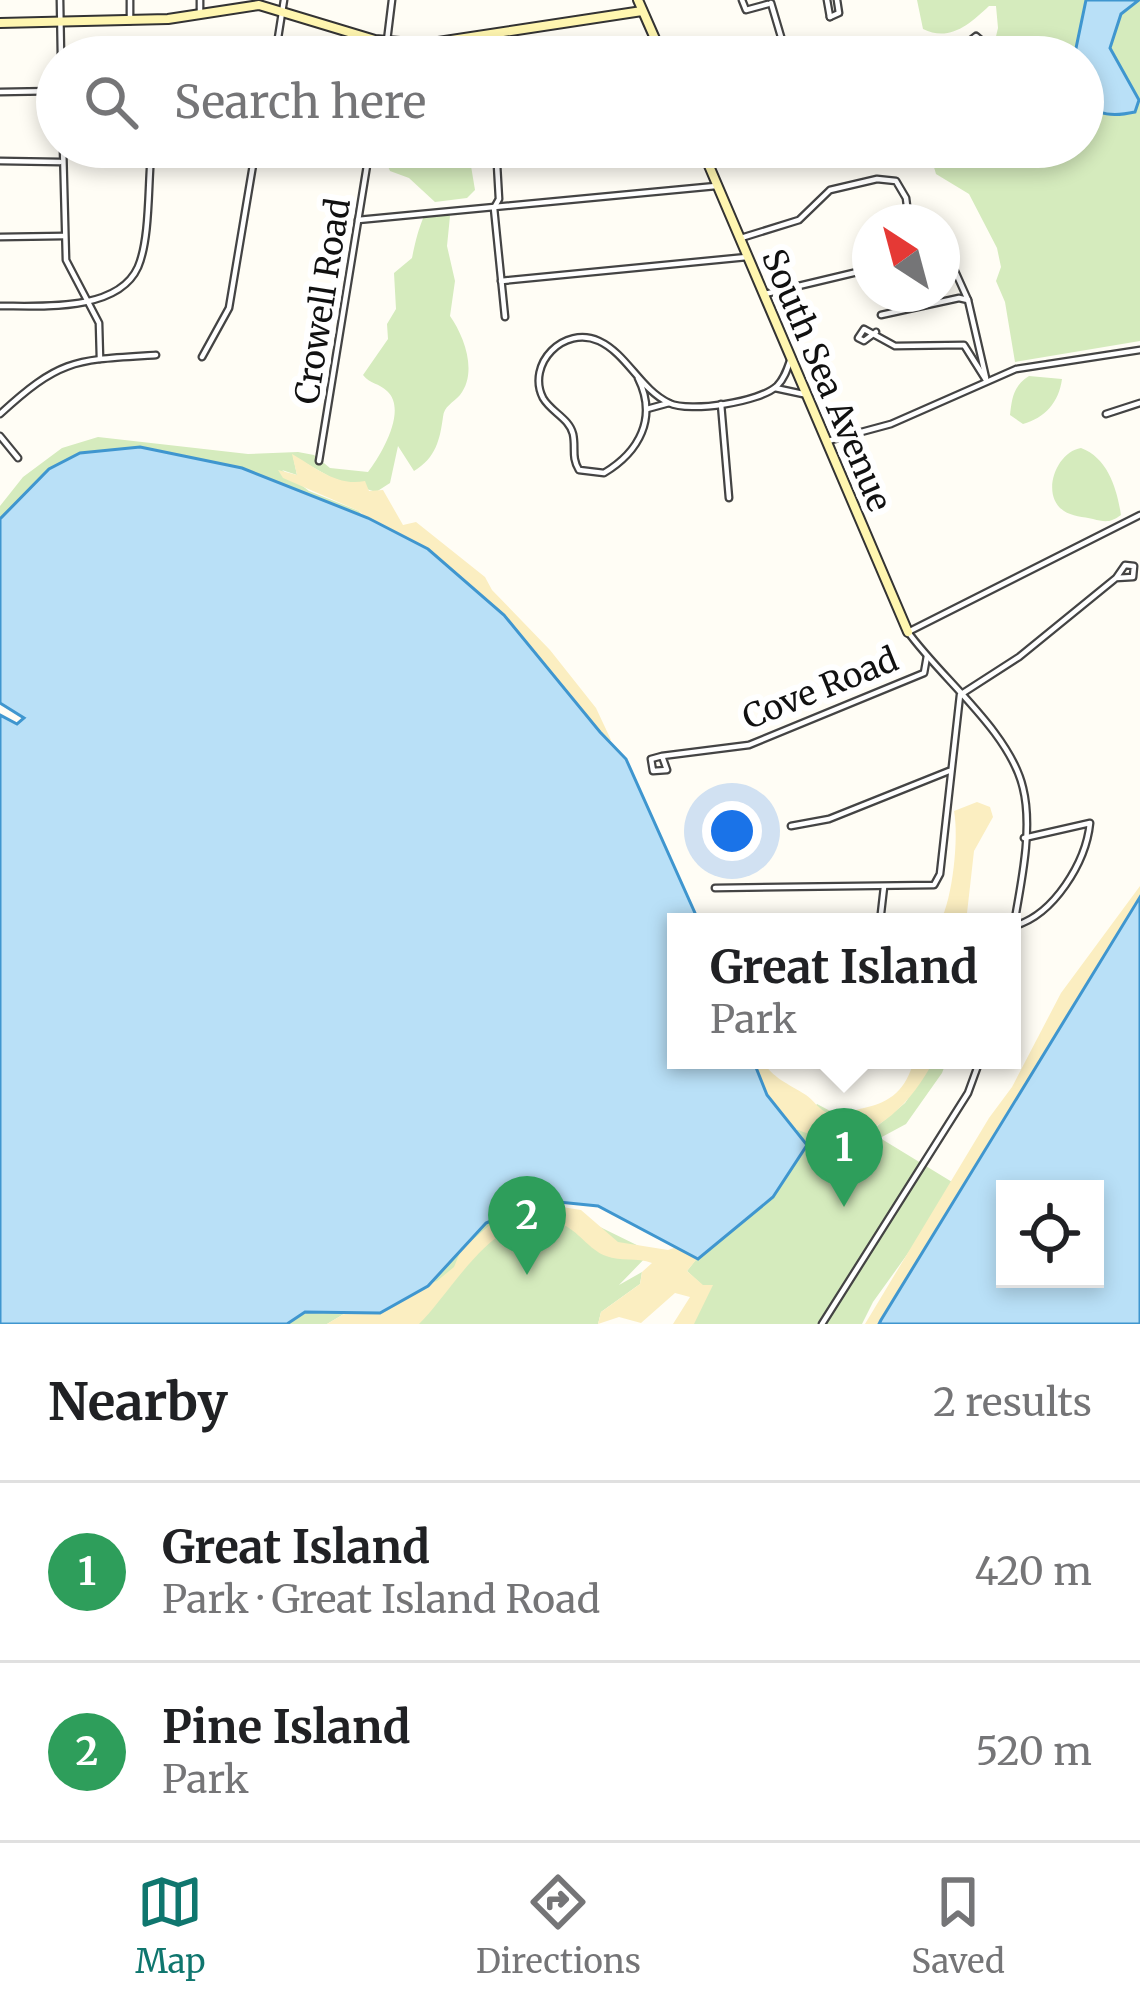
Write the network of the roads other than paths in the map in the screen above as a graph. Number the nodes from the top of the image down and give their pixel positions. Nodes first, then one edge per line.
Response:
1 (60, 0) edge
2 (130, 0) edge
3 (200, 0) edge
4 (392, 0) edge
5 (638, 0) edge
6 (742, 0) edge
7 (827, 0) edge
8 (837, 0) edge
9 (770, 1) edge
10 (284, 5) edge
11 (642, 10) junction
12 (200, 13) junction
13 (130, 21) junction
14 (60, 22) junction
15 (0, 23) edge
16 (60, 36) edge
17 (278, 36) edge
18 (370, 36) edge
19 (388, 36) edge
20 (476, 36) edge
21 (654, 36) edge
22 (783, 36) edge
23 (36, 91) edge
24 (0, 92) edge
25 (0, 161) edge
26 (36, 162) edge
27 (63, 168) edge
28 (149, 168) edge
29 (252, 168) edge
30 (367, 168) edge
31 (497, 168) edge
32 (710, 168) edge
33 (718, 186) junction
34 (905, 204) edge
35 (494, 208) junction
36 (358, 220) junction
37 (64, 236) junction
38 (0, 237) edge
39 (741, 238) junction
40 (749, 257) junction
41 (852, 273) edge
42 (501, 281) junction
43 (960, 286) edge
44 (765, 294) junction
45 (86, 300) junction
46 (968, 300) junction
47 (0, 306) edge
48 (881, 315) dead end
49 (505, 317) dead end
50 (876, 332) dead end
51 (1140, 350) edge
52 (791, 353) junction
53 (156, 355) dead end
54 (202, 357) dead end
55 (100, 358) junction
56 (638, 378) junction
57 (986, 380) junction
58 (776, 388) junction
59 (809, 394) junction
60 (1140, 403) edge
61 (669, 404) junction
62 (721, 404) junction
63 (647, 410) junction
64 (0, 414) edge
65 (1106, 414) dead end
66 (0, 436) edge
67 (828, 441) junction
68 (18, 458) dead end
69 (319, 461) dead end
70 (729, 498) dead end
71 (1140, 515) edge
72 (1116, 578) dead end
73 (908, 632) junction
74 (927, 656) junction
75 (924, 673) junction
76 (941, 673) junction
77 (960, 695) junction
78 (662, 756) dead end
79 (952, 770) junction
80 (791, 826) dead end
81 (1024, 838) junction
82 (884, 887) junction
83 (715, 888) dead end
84 (881, 913) edge
85 (1015, 913) edge
86 (1021, 923) edge
87 (977, 1069) edge
88 (822, 1324) edge

1 - 14 street
2 - 13 street
3 - 12 street
4 - 19 street
5 - 11 street
6 - 9 street
7 - 8 street
9 - 22 street
10 - 12 street
10 - 17 street
10 - 18 street
11 - 20 street
11 - 21 street
12 - 13 street
13 - 14 street
14 - 15 street
14 - 16 street
23 - 24 street
25 - 26 street
27 - 37 street
28 - 45 street
29 - 54 street
30 - 36 street, Crowell Road
31 - 35 street
32 - 33 street, South Sea Avenue
33 - 35 street
33 - 39 street, South Sea Avenue
34 - 39 street
35 - 36 street
35 - 42 street
36 - 69 street, Crowell Road
37 - 38 street
37 - 45 street
39 - 40 street, South Sea Avenue
40 - 42 street
40 - 44 street, South Sea Avenue
41 - 44 street
42 - 49 street
43 - 46 street
44 - 52 street, South Sea Avenue
45 - 47 street
45 - 55 street
46 - 48 street
46 - 57 street
50 - 57 street
51 - 57 street
52 - 58 street
52 - 59 street, South Sea Avenue
53 - 55 street
55 - 64 street
56 - 61 street
56 - 63 street
56 - 63 street
57 - 67 street
58 - 59 street
58 - 62 street
59 - 67 street, South Sea Avenue
60 - 65 street
61 - 62 street
61 - 63 street
62 - 70 street
66 - 68 street
67 - 73 street, South Sea Avenue
71 - 73 street
72 - 77 street
73 - 74 street
74 - 75 street, Cove Road
74 - 76 street
75 - 76 street, Cove Road
75 - 78 street, Cove Road
76 - 77 street
77 - 79 street
77 - 81 street
79 - 80 street
79 - 82 street
81 - 85 street
81 - 86 street
82 - 83 street
82 - 84 street
87 - 88 street

